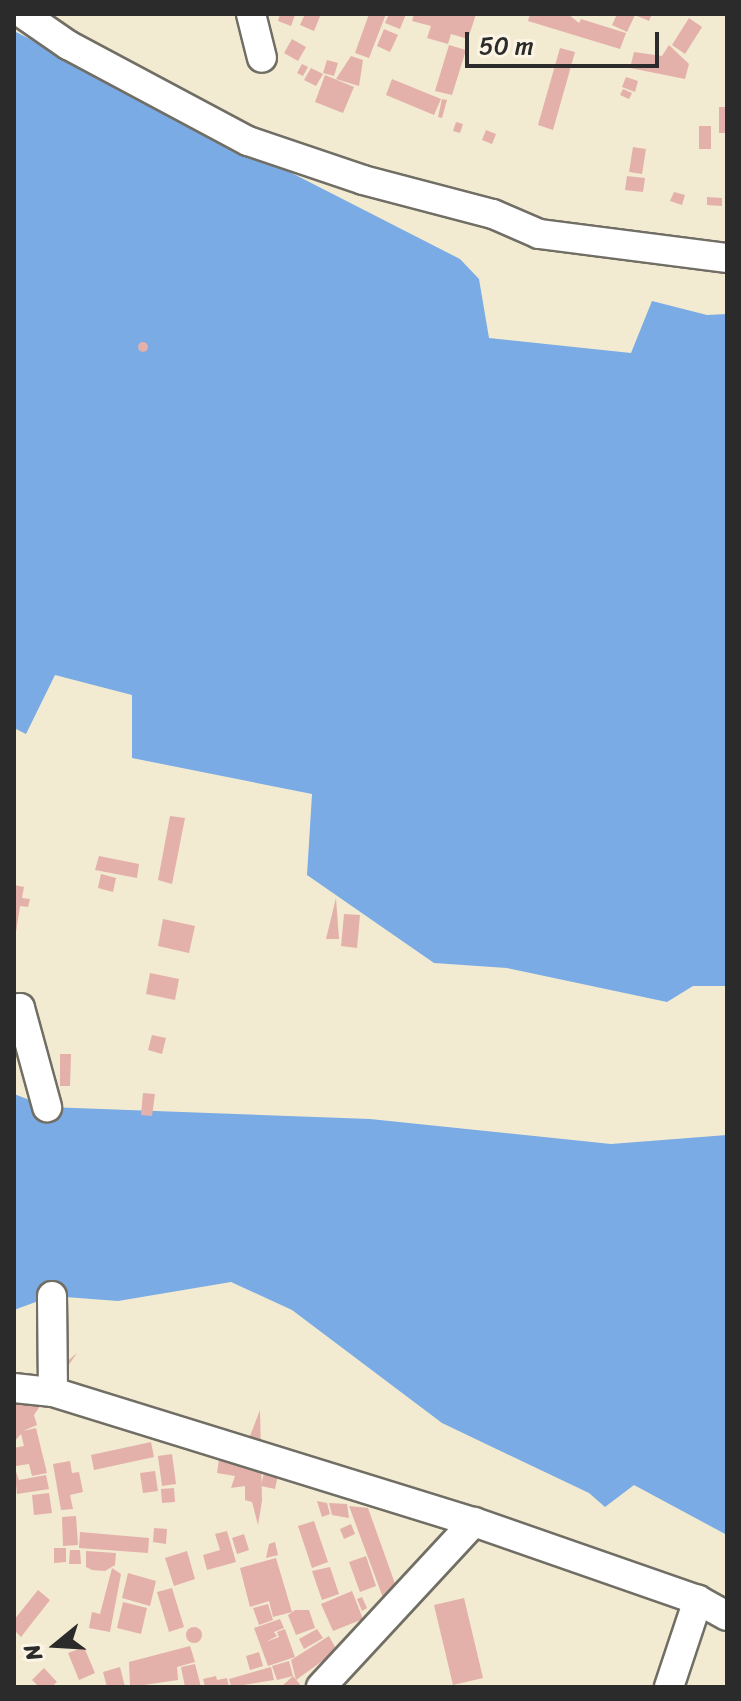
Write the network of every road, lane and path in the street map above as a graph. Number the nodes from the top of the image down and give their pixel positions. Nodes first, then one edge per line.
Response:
1 (23, 14) edge
2 (251, 14) edge
3 (262, 58) dead end
4 (727, 258) edge
5 (14, 1009) edge
6 (47, 1107) dead end
7 (52, 1296) dead end
8 (14, 1388) edge
9 (53, 1392) junction
10 (474, 1522) junction
11 (698, 1600) junction
12 (727, 1616) edge
13 (321, 1687) edge
14 (669, 1687) edge

1 - 4 street
2 - 3 street
5 - 6 street
7 - 9 street
8 - 9 street
9 - 10 street
10 - 11 street
10 - 13 street
11 - 12 street
11 - 14 street

